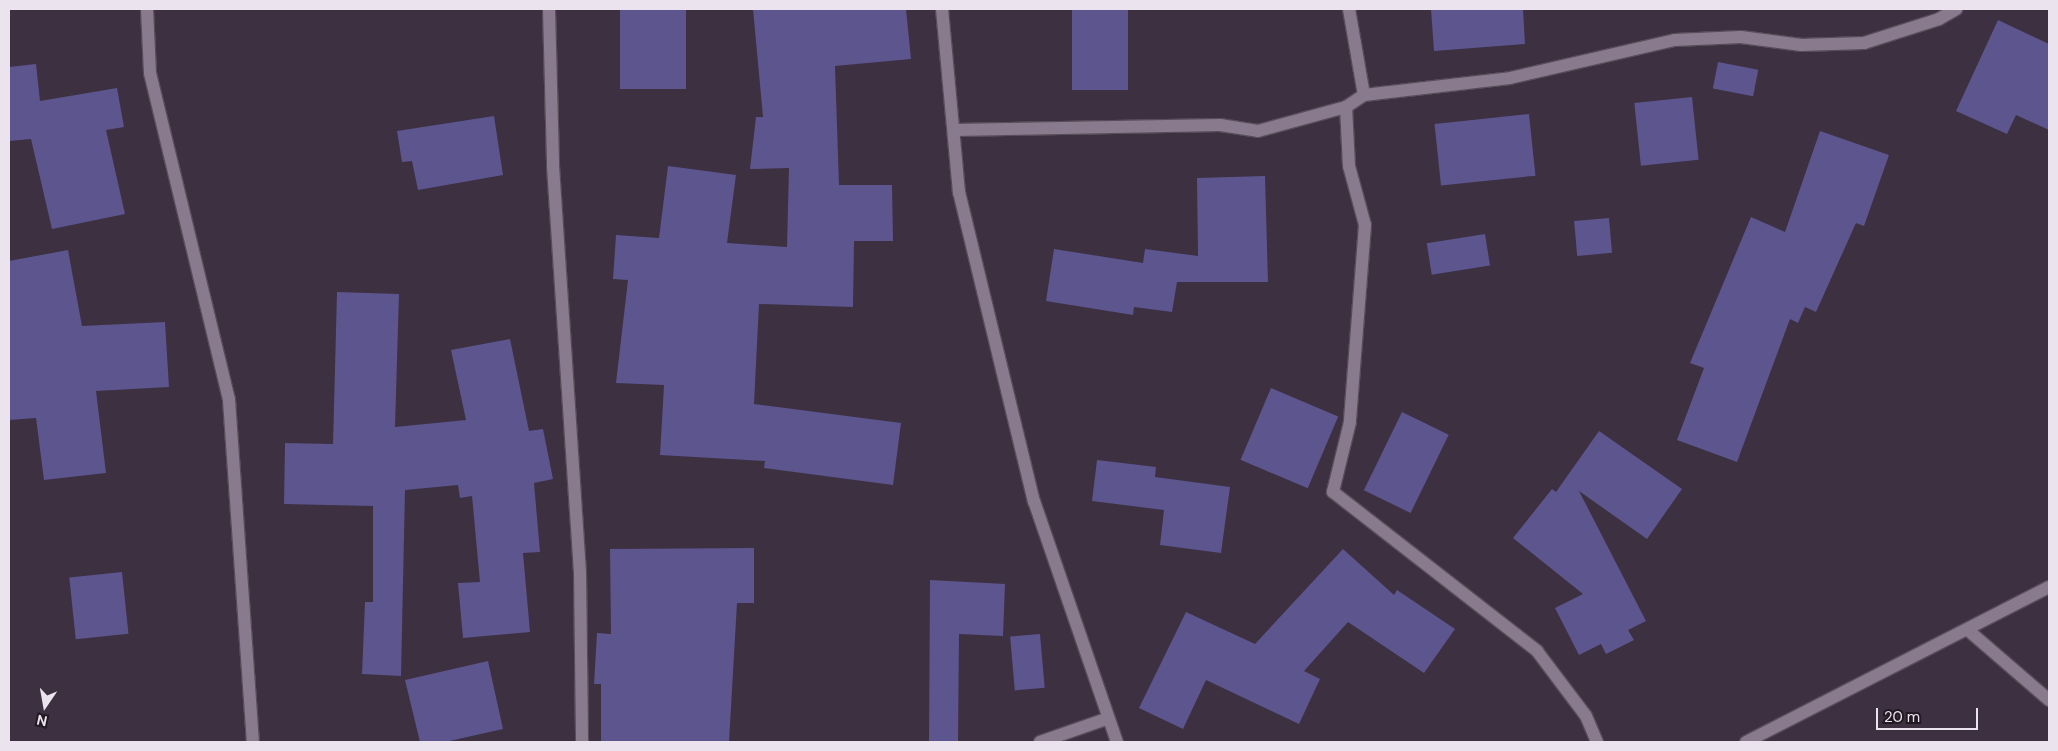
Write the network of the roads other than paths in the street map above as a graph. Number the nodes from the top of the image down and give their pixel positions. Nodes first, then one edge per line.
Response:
1 (147, 9) edge
2 (549, 9) edge
3 (942, 9) edge
4 (1349, 9) edge
5 (1956, 9) edge
6 (1364, 95) junction
7 (1346, 107) junction
8 (955, 130) junction
9 (2049, 587) edge
10 (1969, 630) junction
11 (2049, 700) edge
12 (1106, 719) junction
13 (253, 742) edge
14 (582, 742) edge
15 (1040, 742) edge
16 (1117, 742) edge
17 (1598, 742) edge
18 (1746, 742) edge

1 - 13 street
2 - 14 street
3 - 8 street
4 - 6 street
5 - 6 street
6 - 7 street
7 - 8 street
7 - 17 street
8 - 12 street
9 - 10 street
10 - 11 street
10 - 18 street
12 - 15 street
12 - 16 street

